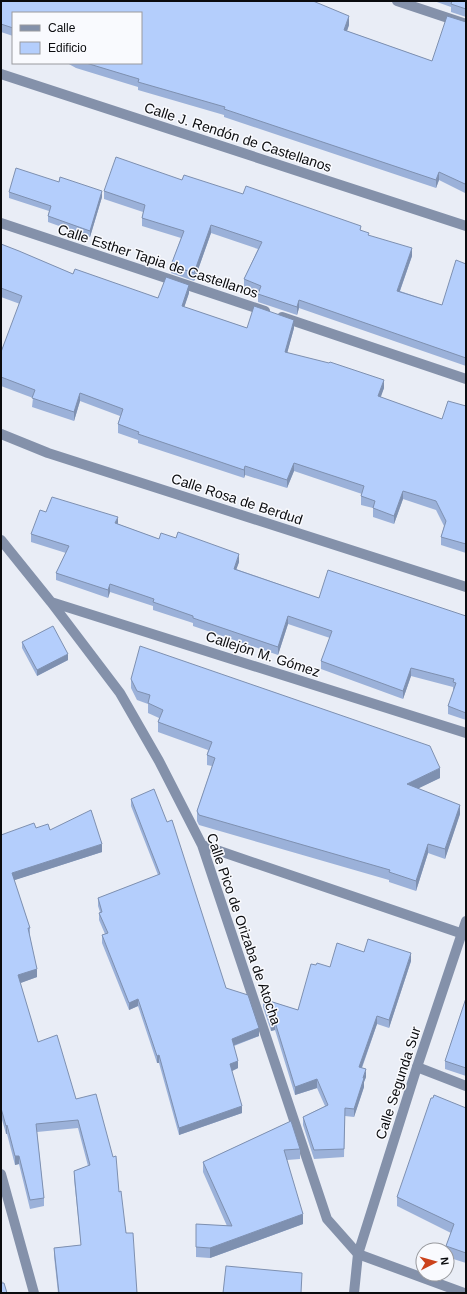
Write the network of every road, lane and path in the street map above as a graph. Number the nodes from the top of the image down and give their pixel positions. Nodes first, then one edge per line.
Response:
1 (397, 1) edge
2 (466, 24) edge
3 (1, 74) edge
4 (1, 223) edge
5 (466, 226) edge
6 (466, 379) edge
7 (1, 434) edge
8 (1, 540) edge
9 (466, 586) edge
10 (51, 602) junction
11 (466, 733) edge
12 (202, 845) junction
13 (466, 921) edge
14 (464, 934) edge
15 (417, 1067) junction
16 (466, 1086) edge
17 (1, 1174) edge
18 (358, 1254) junction
19 (34, 1293) edge
20 (354, 1293) edge
21 (464, 1293) edge

1 - 2 street
3 - 5 street, Calle J. Rendón de Castellanos
4 - 6 street, Calle Esther Tapia de Castellanos
7 - 9 street, Calle Rosa de Berdud
8 - 10 street, Calle Pico de Orizaba de Atocha
10 - 11 street, Callejón M. Gómez
10 - 12 street, Calle Pico de Orizaba de Atocha
12 - 14 street
12 - 18 street, Calle Pico de Orizaba de Atocha
13 - 14 street, Calle Segunda Sur
14 - 15 street, Calle Segunda Sur
15 - 16 street
15 - 18 street, Calle Segunda Sur
17 - 19 street
18 - 20 street
18 - 21 street

